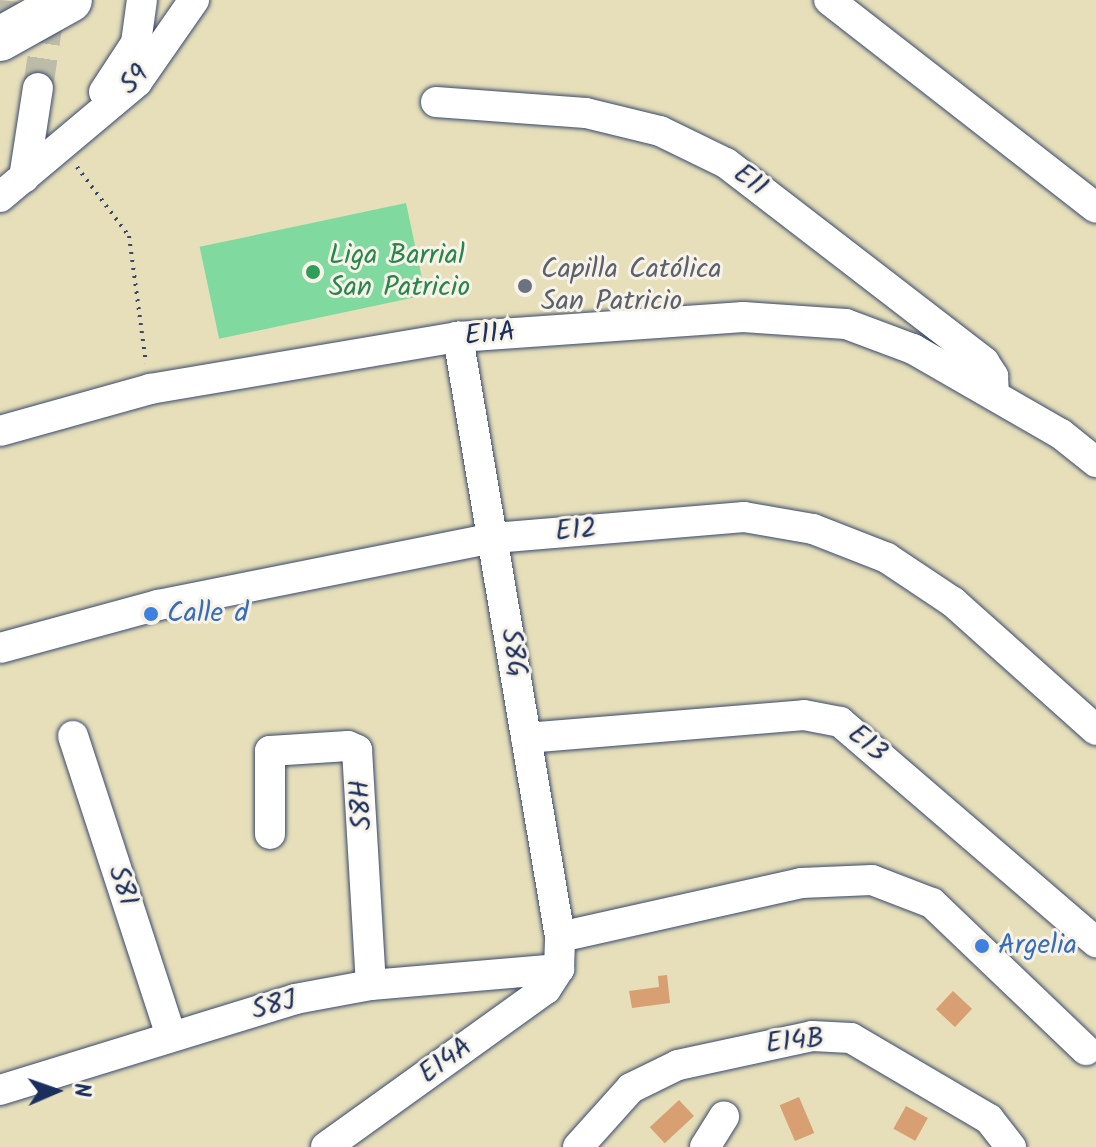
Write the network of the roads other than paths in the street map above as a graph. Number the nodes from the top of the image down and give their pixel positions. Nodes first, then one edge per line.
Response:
1 (70, 0) edge
2 (142, 0) edge
3 (194, 0) edge
4 (829, 0) edge
5 (0, 39) edge
6 (38, 88) tunnel mouth
7 (436, 102) dead end
8 (61, 146) junction
9 (24, 178) junction
10 (0, 197) edge
11 (1096, 208) edge
12 (458, 337) junction
13 (994, 394) junction
14 (0, 431) edge
15 (1096, 462) edge
16 (494, 538) junction
17 (0, 648) edge
18 (1096, 730) edge
19 (73, 736) dead end
20 (526, 738) junction
21 (270, 834) dead end
22 (560, 937) junction
23 (1096, 942) edge
24 (559, 969) junction
25 (371, 985) junction
26 (171, 1036) junction
27 (1086, 1050) dead end
28 (0, 1090) edge
29 (724, 1116) dead end
30 (326, 1147) edge
31 (578, 1147) edge
32 (705, 1147) edge
33 (1011, 1147) edge

1 - 5 highway
2 - 8 street, S9
3 - 8 street, S9
4 - 11 street
6 - 9 street
7 - 13 street, E11
8 - 9 street, S9
9 - 10 street, S9
12 - 13 street, E11A
12 - 14 street, E11A
12 - 16 street, S8G
13 - 15 street, E11A
16 - 17 street, E12
16 - 18 street, E12
16 - 20 street, S8G
19 - 26 street, S8I
20 - 22 street, S8G
20 - 23 street, E13
21 - 25 street, S8H
22 - 24 street, S8G
22 - 27 street
24 - 25 street, S8J
24 - 30 street, E14A
25 - 26 street, S8J
26 - 28 street, S8J
29 - 32 street
31 - 33 street, E14B

